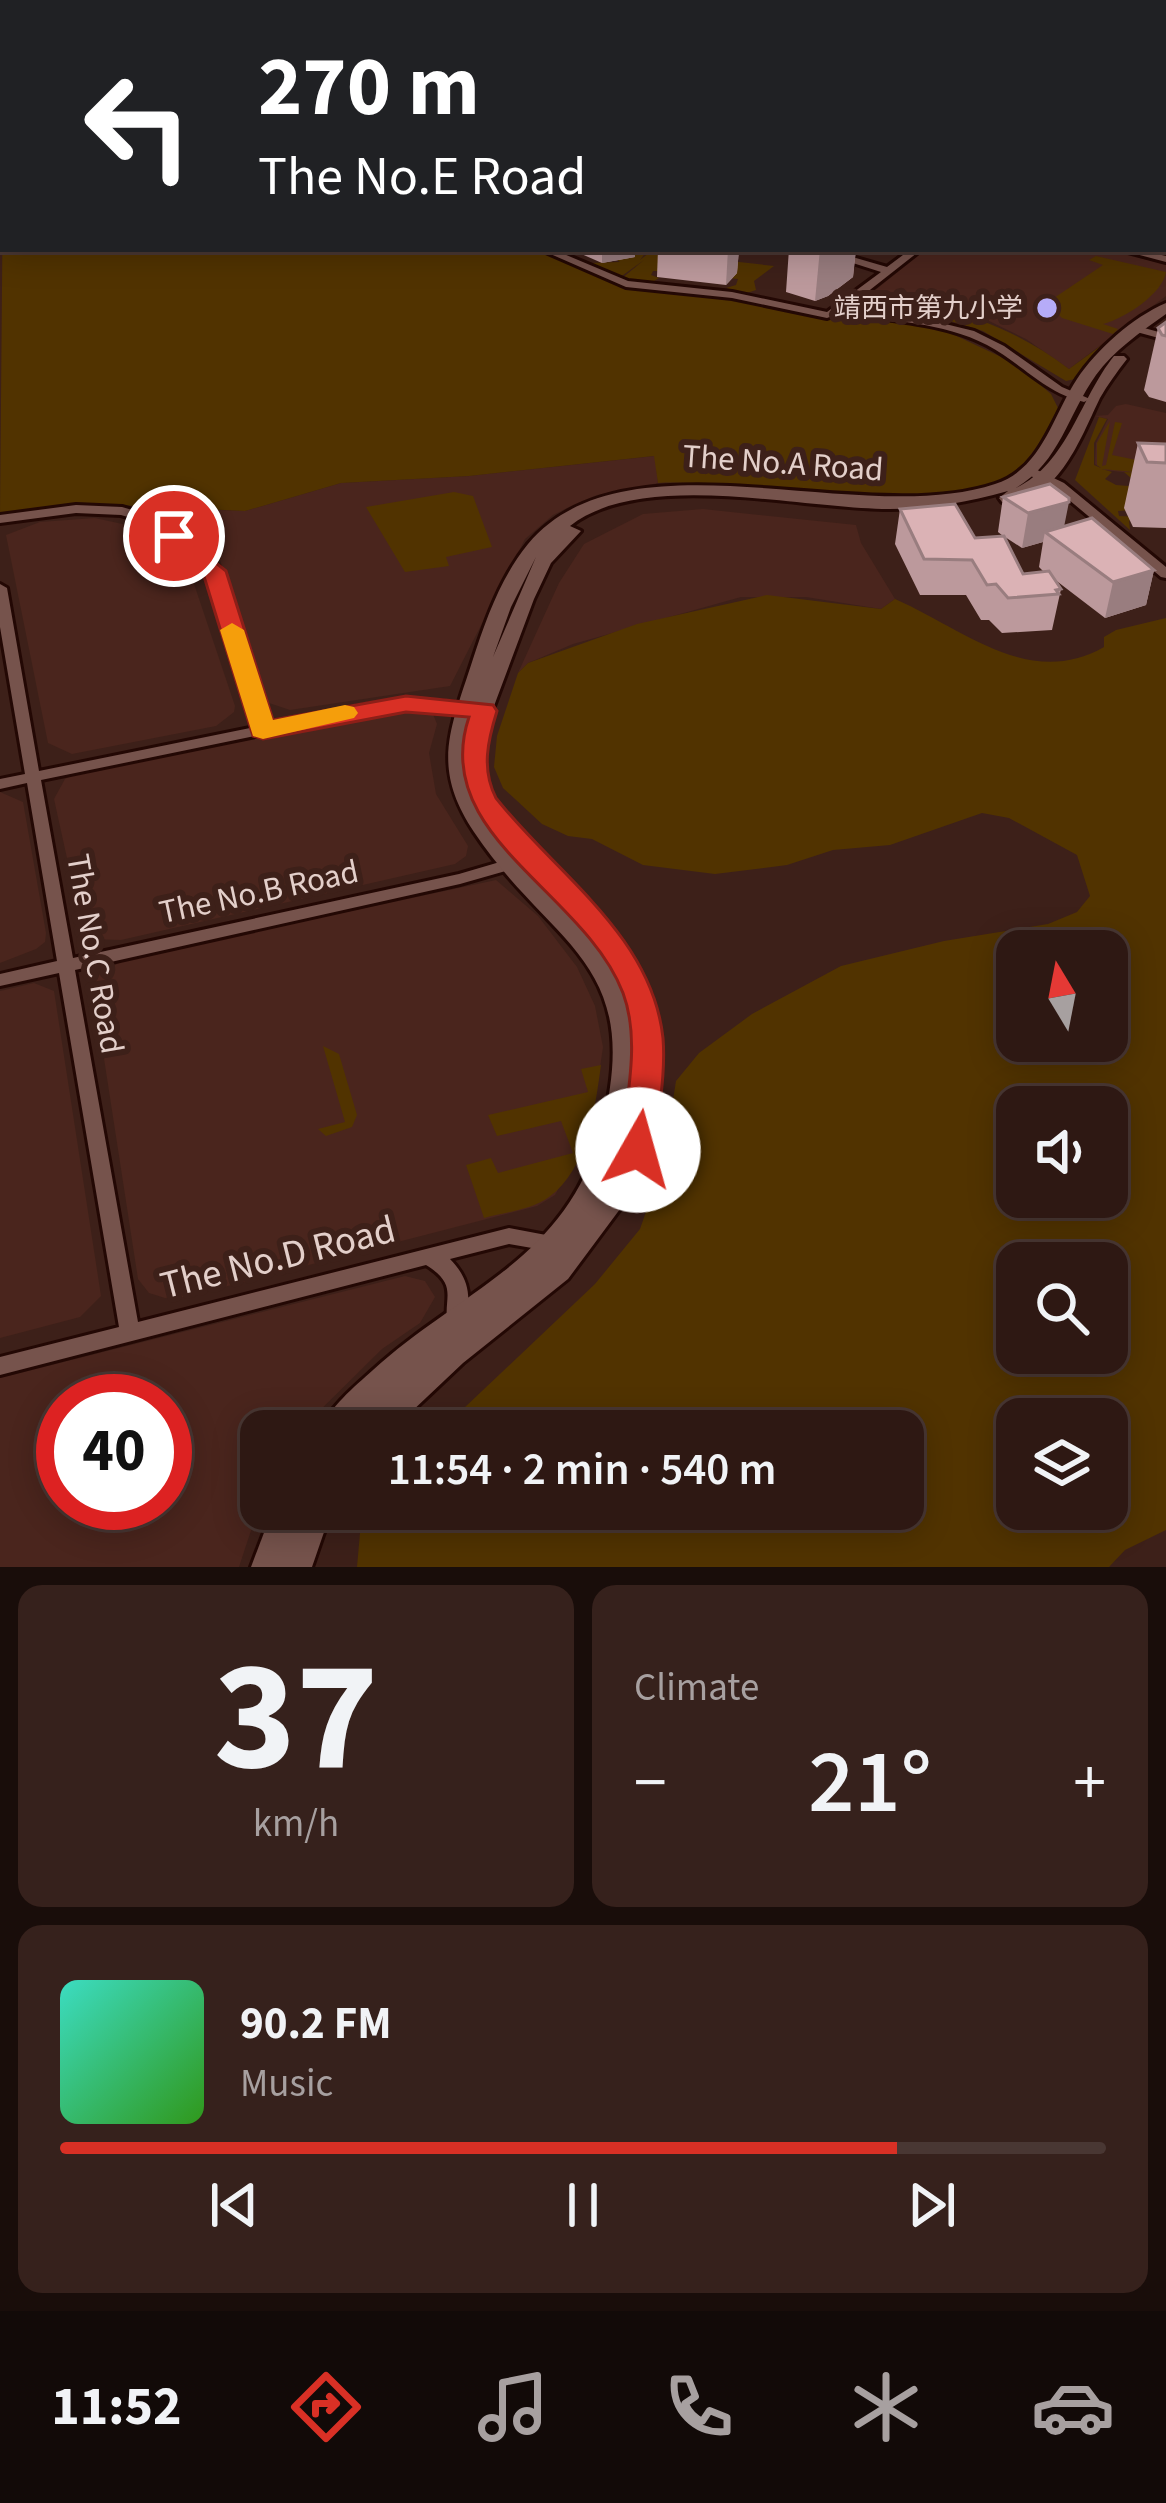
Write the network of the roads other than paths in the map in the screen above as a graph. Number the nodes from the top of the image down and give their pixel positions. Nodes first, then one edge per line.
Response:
1 (551, 252) edge
2 (824, 252) edge
3 (912, 252) edge
4 (1135, 252) edge
5 (1166, 259) edge
6 (888, 271) junction
7 (1166, 307) edge
8 (839, 310) junction
9 (1155, 330) edge
10 (1084, 399) junction
11 (1040, 475) junction
12 (0, 519) edge
13 (1166, 574) edge
14 (0, 588) edge
15 (476, 709) junction
16 (263, 730) junction
17 (33, 778) junction
18 (0, 784) edge
19 (520, 860) junction
20 (66, 965) junction
21 (0, 980) edge
22 (564, 1248) junction
23 (428, 1257) junction
24 (455, 1320) junction
25 (130, 1332) junction
26 (0, 1366) edge
27 (354, 1410) edge
28 (393, 1410) edge
29 (280, 1530) edge
30 (309, 1530) edge
31 (267, 1567) edge
32 (296, 1567) edge

1 - 8 street
2 - 6 street
3 - 6 street
4 - 5 street
6 - 8 street
7 - 9 street
8 - 10 street
9 - 10 street
10 - 11 street
11 - 13 street
11 - 15 street, The No.A Road
12 - 16 street
14 - 17 street, The No.C Road
15 - 16 street
15 - 19 street, The No.A Road
16 - 17 street
17 - 18 street
17 - 20 street, The No.C Road
19 - 20 street, The No.B Road
19 - 22 street, The No.A Road
20 - 21 street, The No.B Road
20 - 25 street, The No.C Road
22 - 23 street, The No.D Road
22 - 24 street, The No.A Road
22 - 28 street, The No.A Road
23 - 24 street
23 - 25 street, The No.D Road
24 - 27 street, The No.A Road
25 - 26 street, The No.D Road
29 - 31 street
30 - 32 street

